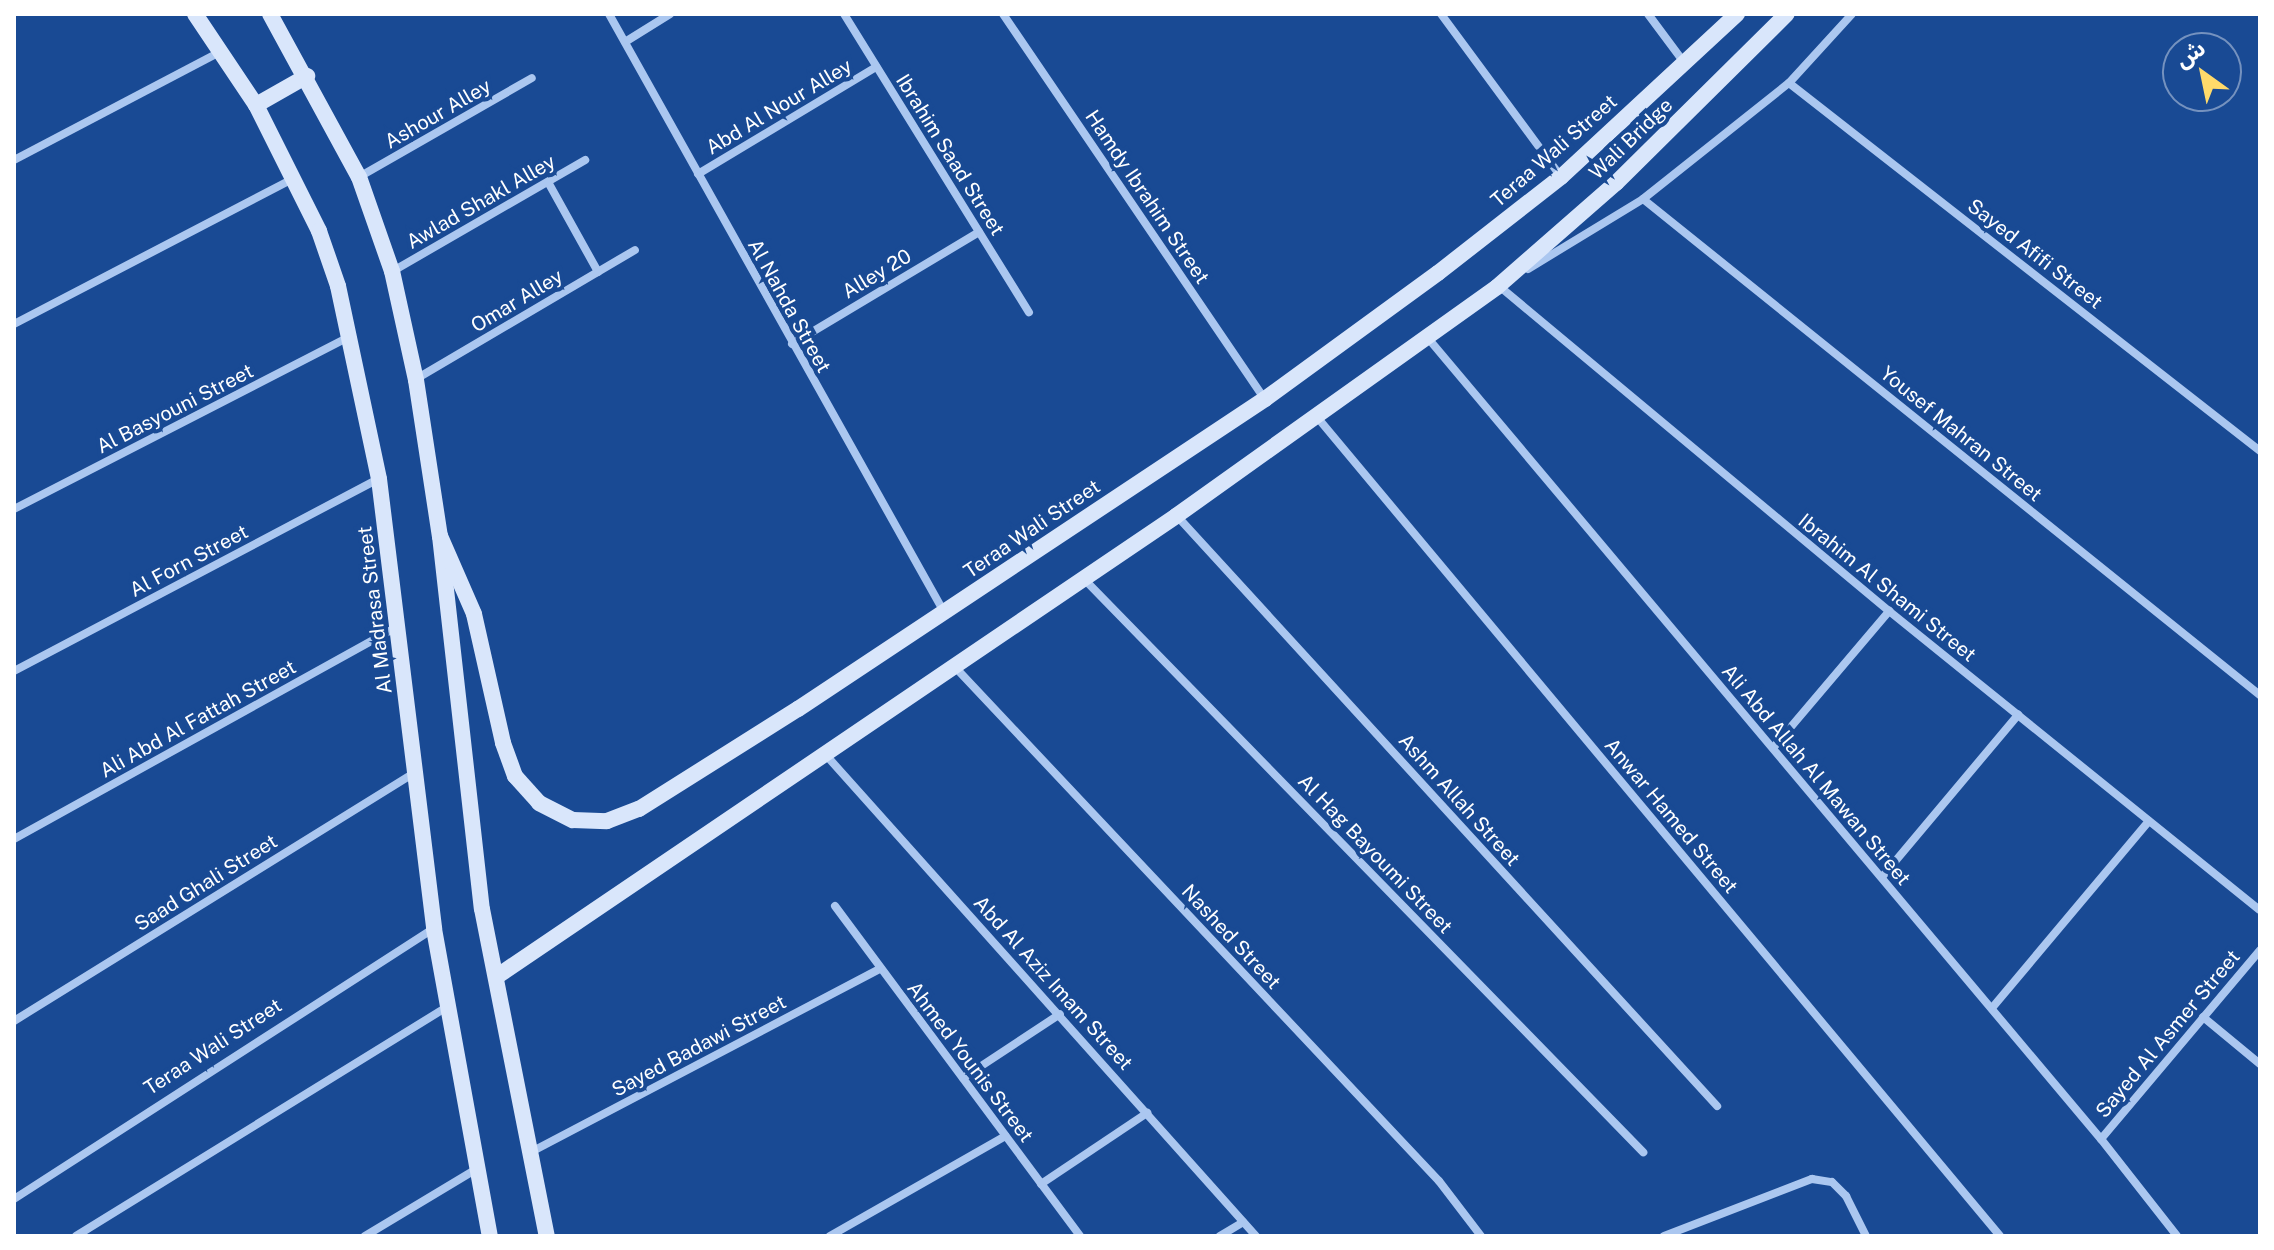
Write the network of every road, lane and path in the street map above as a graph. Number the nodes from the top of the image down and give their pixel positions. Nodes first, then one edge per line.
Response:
1 (195, 14) edge
2 (270, 14) edge
3 (609, 14) edge
4 (670, 14) edge
5 (844, 14) edge
6 (1003, 14) edge
7 (1441, 14) edge
8 (1648, 14) edge
9 (1737, 14) edge
10 (1787, 14) edge
11 (1852, 14) edge
12 (625, 42) junction
13 (220, 52) junction
14 (1683, 61) junction
15 (876, 67) junction
16 (307, 76) junction
17 (532, 78) dead end
18 (1789, 83) junction
19 (256, 105) junction
20 (14, 160) edge
21 (585, 160) dead end
22 (698, 174) junction
23 (359, 177) junction
24 (1561, 177) junction
25 (294, 179) junction
26 (548, 182) junction
27 (1643, 199) junction
28 (979, 232) junction
29 (635, 250) dead end
30 (392, 271) junction
31 (598, 272) junction
32 (1497, 287) junction
33 (1029, 312) dead end
34 (14, 324) edge
35 (350, 336) junction
36 (1427, 337) junction
37 (792, 344) junction
38 (416, 380) junction
39 (1265, 399) junction
40 (1317, 417) junction
41 (2260, 451) edge
42 (379, 479) junction
43 (14, 509) edge
44 (1176, 516) junction
45 (440, 536) junction
46 (1084, 578) junction
47 (1889, 611) junction
48 (944, 612) junction
49 (397, 626) junction
50 (953, 665) junction
51 (14, 671) edge
52 (2260, 695) edge
53 (2018, 715) junction
54 (1773, 748) junction
55 (824, 753) junction
56 (414, 773) junction
57 (2149, 821) junction
58 (14, 839) edge
59 (1882, 877) junction
60 (835, 906) dead end
61 (2260, 910) edge
62 (434, 929) junction
63 (2260, 950) edge
64 (881, 968) junction
65 (496, 977) junction
66 (448, 1006) junction
67 (1992, 1008) junction
68 (1060, 1014) junction
69 (2203, 1017) junction
70 (14, 1021) edge
71 (2260, 1064) edge
72 (963, 1078) junction
73 (1717, 1106) dead end
74 (1147, 1113) junction
75 (1005, 1136) junction
76 (2101, 1139) junction
77 (531, 1152) junction
78 (1643, 1152) dead end
79 (478, 1168) junction
80 (1041, 1184) junction
81 (14, 1199) edge
82 (1243, 1222) junction
83 (76, 1236) edge
84 (365, 1236) edge
85 (490, 1236) edge
86 (547, 1236) edge
87 (830, 1236) edge
88 (1080, 1236) edge
89 (1220, 1236) edge
90 (1256, 1236) edge
91 (1481, 1236) edge
92 (1664, 1236) edge
93 (1866, 1236) edge
94 (2000, 1236) edge
95 (2177, 1236) edge

1 - 13 main road, Al Madrasa Street
2 - 16 main road
3 - 12 street, Al Nahda Street
4 - 12 street
5 - 15 street, Ibrahim Saad Street
6 - 39 street, Hamdy Ibrahim Street
7 - 24 street
8 - 14 street
9 - 14 main road, Teraa Wali Street
10 - 32 main road, Wali Bridge
11 - 18 street
12 - 22 street, Al Nahda Street
13 - 19 main road, Al Madrasa Street
13 - 20 street
14 - 24 main road, Teraa Wali Street
15 - 22 street, Abd Al Nour Alley
15 - 28 street, Ibrahim Saad Street
16 - 19 main road
16 - 23 main road
17 - 23 street, Ashour Alley
18 - 27 street
18 - 41 street, Sayed Afifi Street
19 - 25 main road, Al Madrasa Street
21 - 26 street, Awlad Shakl Alley
22 - 37 street, Al Nahda Street
23 - 30 main road
24 - 39 main road, Teraa Wali Street
25 - 34 street
25 - 35 main road, Al Madrasa Street
26 - 30 street, Awlad Shakl Alley
26 - 31 street
27 - 32 street
27 - 52 street, Yousef Mahran Street
28 - 33 street, Ibrahim Saad Street
28 - 37 street, Alley 20
29 - 31 street, Omar Alley
30 - 38 main road
31 - 38 street, Omar Alley
32 - 36 main road
32 - 47 street, Ibrahim Al Shami Street
35 - 42 main road, Al Madrasa Street
35 - 43 street, Al Basyouni Street
36 - 40 main road
36 - 54 street, Ali Abd Allah Al Mawan Street
37 - 48 street, Al Nahda Street
38 - 45 main road
39 - 48 main road, Teraa Wali Street
40 - 44 main road
40 - 94 street, Anwar Hamed Street
42 - 49 main road, Al Madrasa Street
42 - 51 street, Al Forn Street
44 - 46 main road
44 - 73 street, Ashm Allah Street
45 - 48 main road, Teraa Wali Street
45 - 65 main road
46 - 50 main road
46 - 78 street, Al Hag Bayoumi Street
47 - 53 street, Ibrahim Al Shami Street
47 - 54 street
49 - 56 main road, Al Madrasa Street
49 - 58 street, Ali Abd Al Fattah Street
50 - 55 main road
50 - 91 street, Nashed Street
53 - 57 street, Ibrahim Al Shami Street
53 - 59 street
54 - 59 street, Ali Abd Allah Al Mawan Street
55 - 65 main road
55 - 68 street, Abd Al Aziz Imam Street
56 - 62 main road, Al Madrasa Street
56 - 70 street, Saad Ghali Street
57 - 61 street, Ibrahim Al Shami Street
57 - 67 street
59 - 67 street, Ali Abd Allah Al Mawan Street
60 - 64 street, Ahmed Younis Street
62 - 66 main road, Al Madrasa Street
62 - 81 street, Teraa Wali Street
63 - 69 street, Sayed Al Asmer Street
64 - 72 street, Ahmed Younis Street
64 - 77 street, Sayed Badawi Street
65 - 77 main road
66 - 79 main road, Al Madrasa Street
66 - 83 street
67 - 76 street, Ali Abd Allah Al Mawan Street
68 - 72 street
68 - 74 street, Abd Al Aziz Imam Street
69 - 71 street
69 - 76 street, Sayed Al Asmer Street
72 - 75 street, Ahmed Younis Street
74 - 80 street
74 - 82 street, Abd Al Aziz Imam Street
75 - 80 street, Ahmed Younis Street
75 - 87 street
76 - 95 street, Ali Abd Allah Al Mawan Street
77 - 86 main road
79 - 84 street
79 - 85 main road, Al Madrasa Street
80 - 88 street, Ahmed Younis Street
82 - 89 street
82 - 90 street, Abd Al Aziz Imam Street
92 - 93 street

